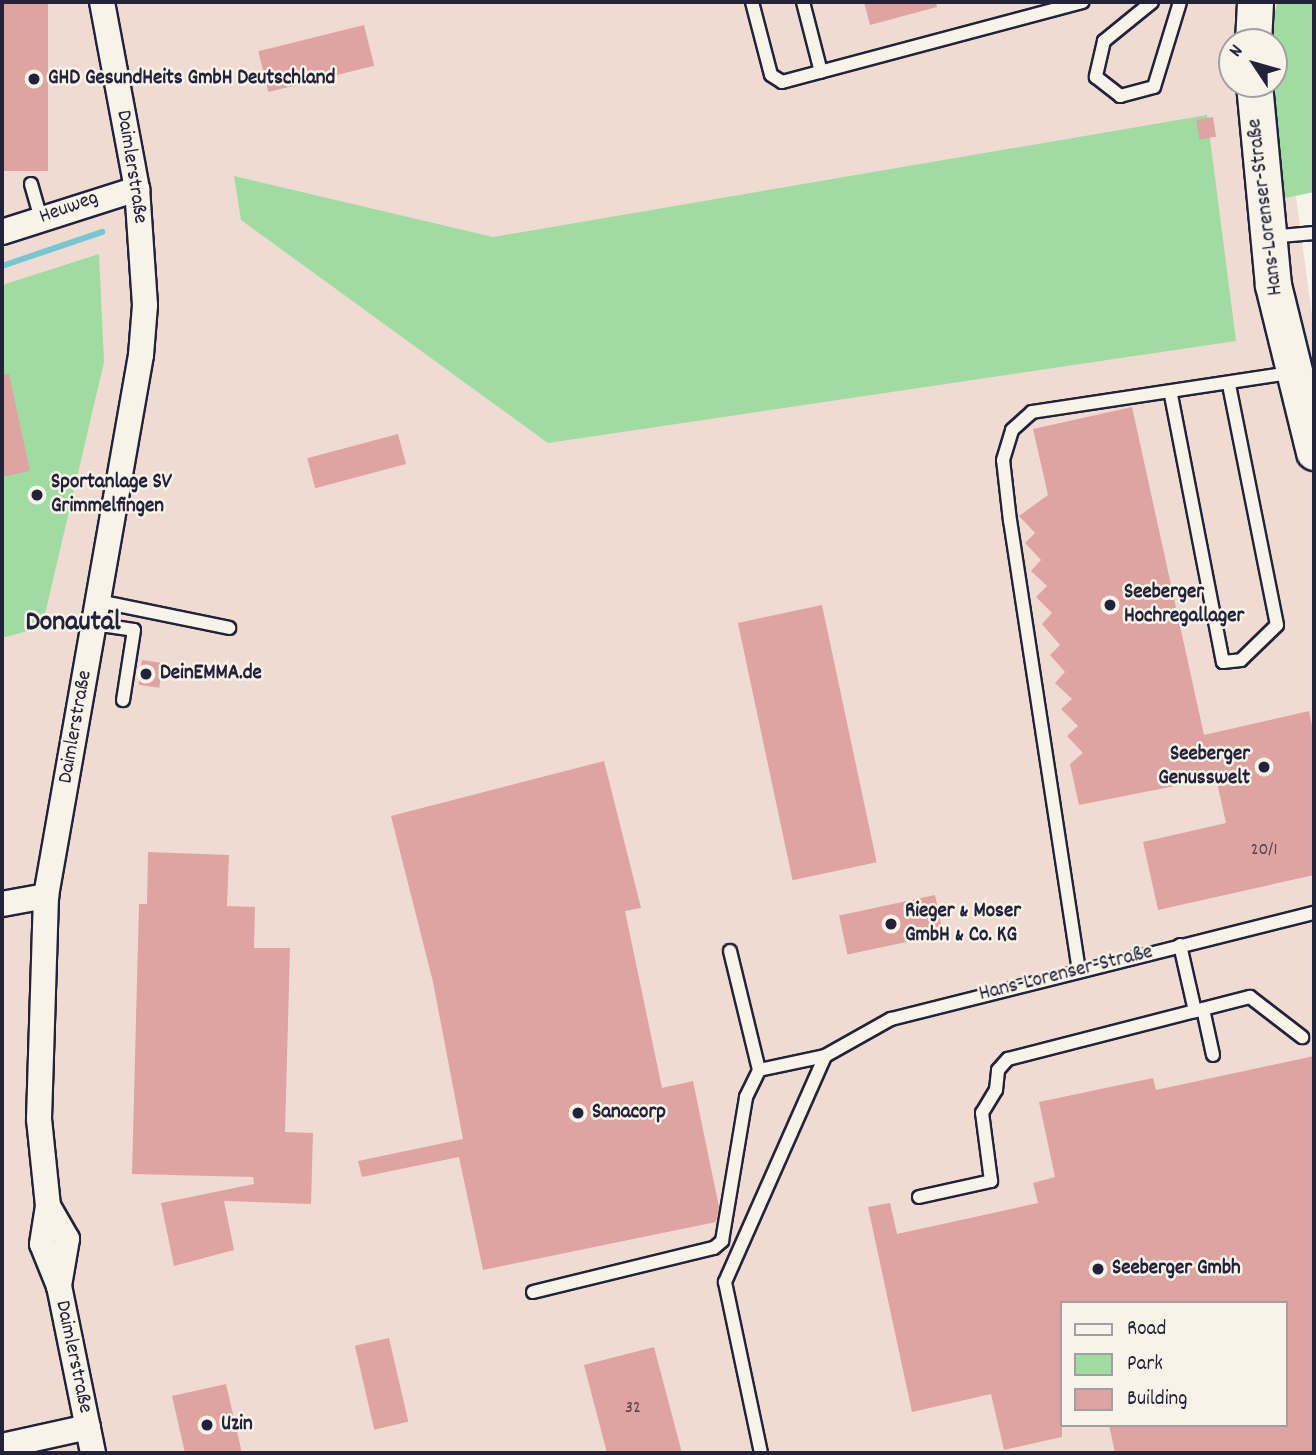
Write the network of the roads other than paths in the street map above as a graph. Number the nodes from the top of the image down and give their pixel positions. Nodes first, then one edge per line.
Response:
1 (102, 2) edge
2 (752, 2) edge
3 (803, 2) edge
4 (1083, 2) edge
5 (1152, 2) edge
6 (1180, 2) edge
7 (1255, 2) edge
8 (1254, 28) edge
9 (821, 72) junction
10 (1255, 98) edge
11 (31, 184) dead end
12 (137, 189) junction
13 (41, 218) junction
14 (2, 232) edge
15 (1314, 233) edge
16 (1266, 237) junction
17 (1295, 373) junction
18 (1229, 385) junction
19 (1171, 395) junction
20 (1314, 452) edge
21 (96, 613) junction
22 (229, 628) dead end
23 (123, 700) dead end
24 (46, 896) junction
25 (2, 904) edge
26 (1314, 913) edge
27 (1180, 945) junction
28 (730, 951) dead end
29 (1079, 971) junction
30 (1199, 1010) junction
31 (1302, 1037) dead end
32 (825, 1055) junction
33 (1213, 1055) dead end
34 (759, 1070) junction
35 (919, 1198) dead end
36 (533, 1292) dead end
37 (88, 1427) junction
38 (2, 1446) edge
39 (93, 1453) edge
40 (761, 1453) edge

1 - 12 street, Daimlerstraße
2 - 9 lane
3 - 9 lane
4 - 9 lane
5 - 6 lane
7 - 8 street
10 - 16 street, Hans-Lorenser-Straße
11 - 13 lane
12 - 13 street, Heuweg
12 - 21 street, Daimlerstraße
13 - 14 street, Heuweg
15 - 16 lane
16 - 17 street, Hans-Lorenser-Straße
17 - 18 lane
17 - 20 street, Hans-Lorenser-Straße
18 - 19 lane
18 - 19 lane
19 - 29 lane
21 - 22 lane
21 - 23 lane
21 - 24 street, Daimlerstraße
24 - 25 street
24 - 37 street, Daimlerstraße
26 - 27 lane, Hans-Lorenser-Straße
27 - 29 lane, Hans-Lorenser-Straße
27 - 30 lane
28 - 34 lane
29 - 32 lane, Hans-Lorenser-Straße
30 - 31 lane
30 - 33 lane
30 - 35 lane
32 - 34 lane, Hans-Lorenser-Straße
32 - 40 lane
34 - 36 lane
37 - 38 street
37 - 39 street, Daimlerstraße

